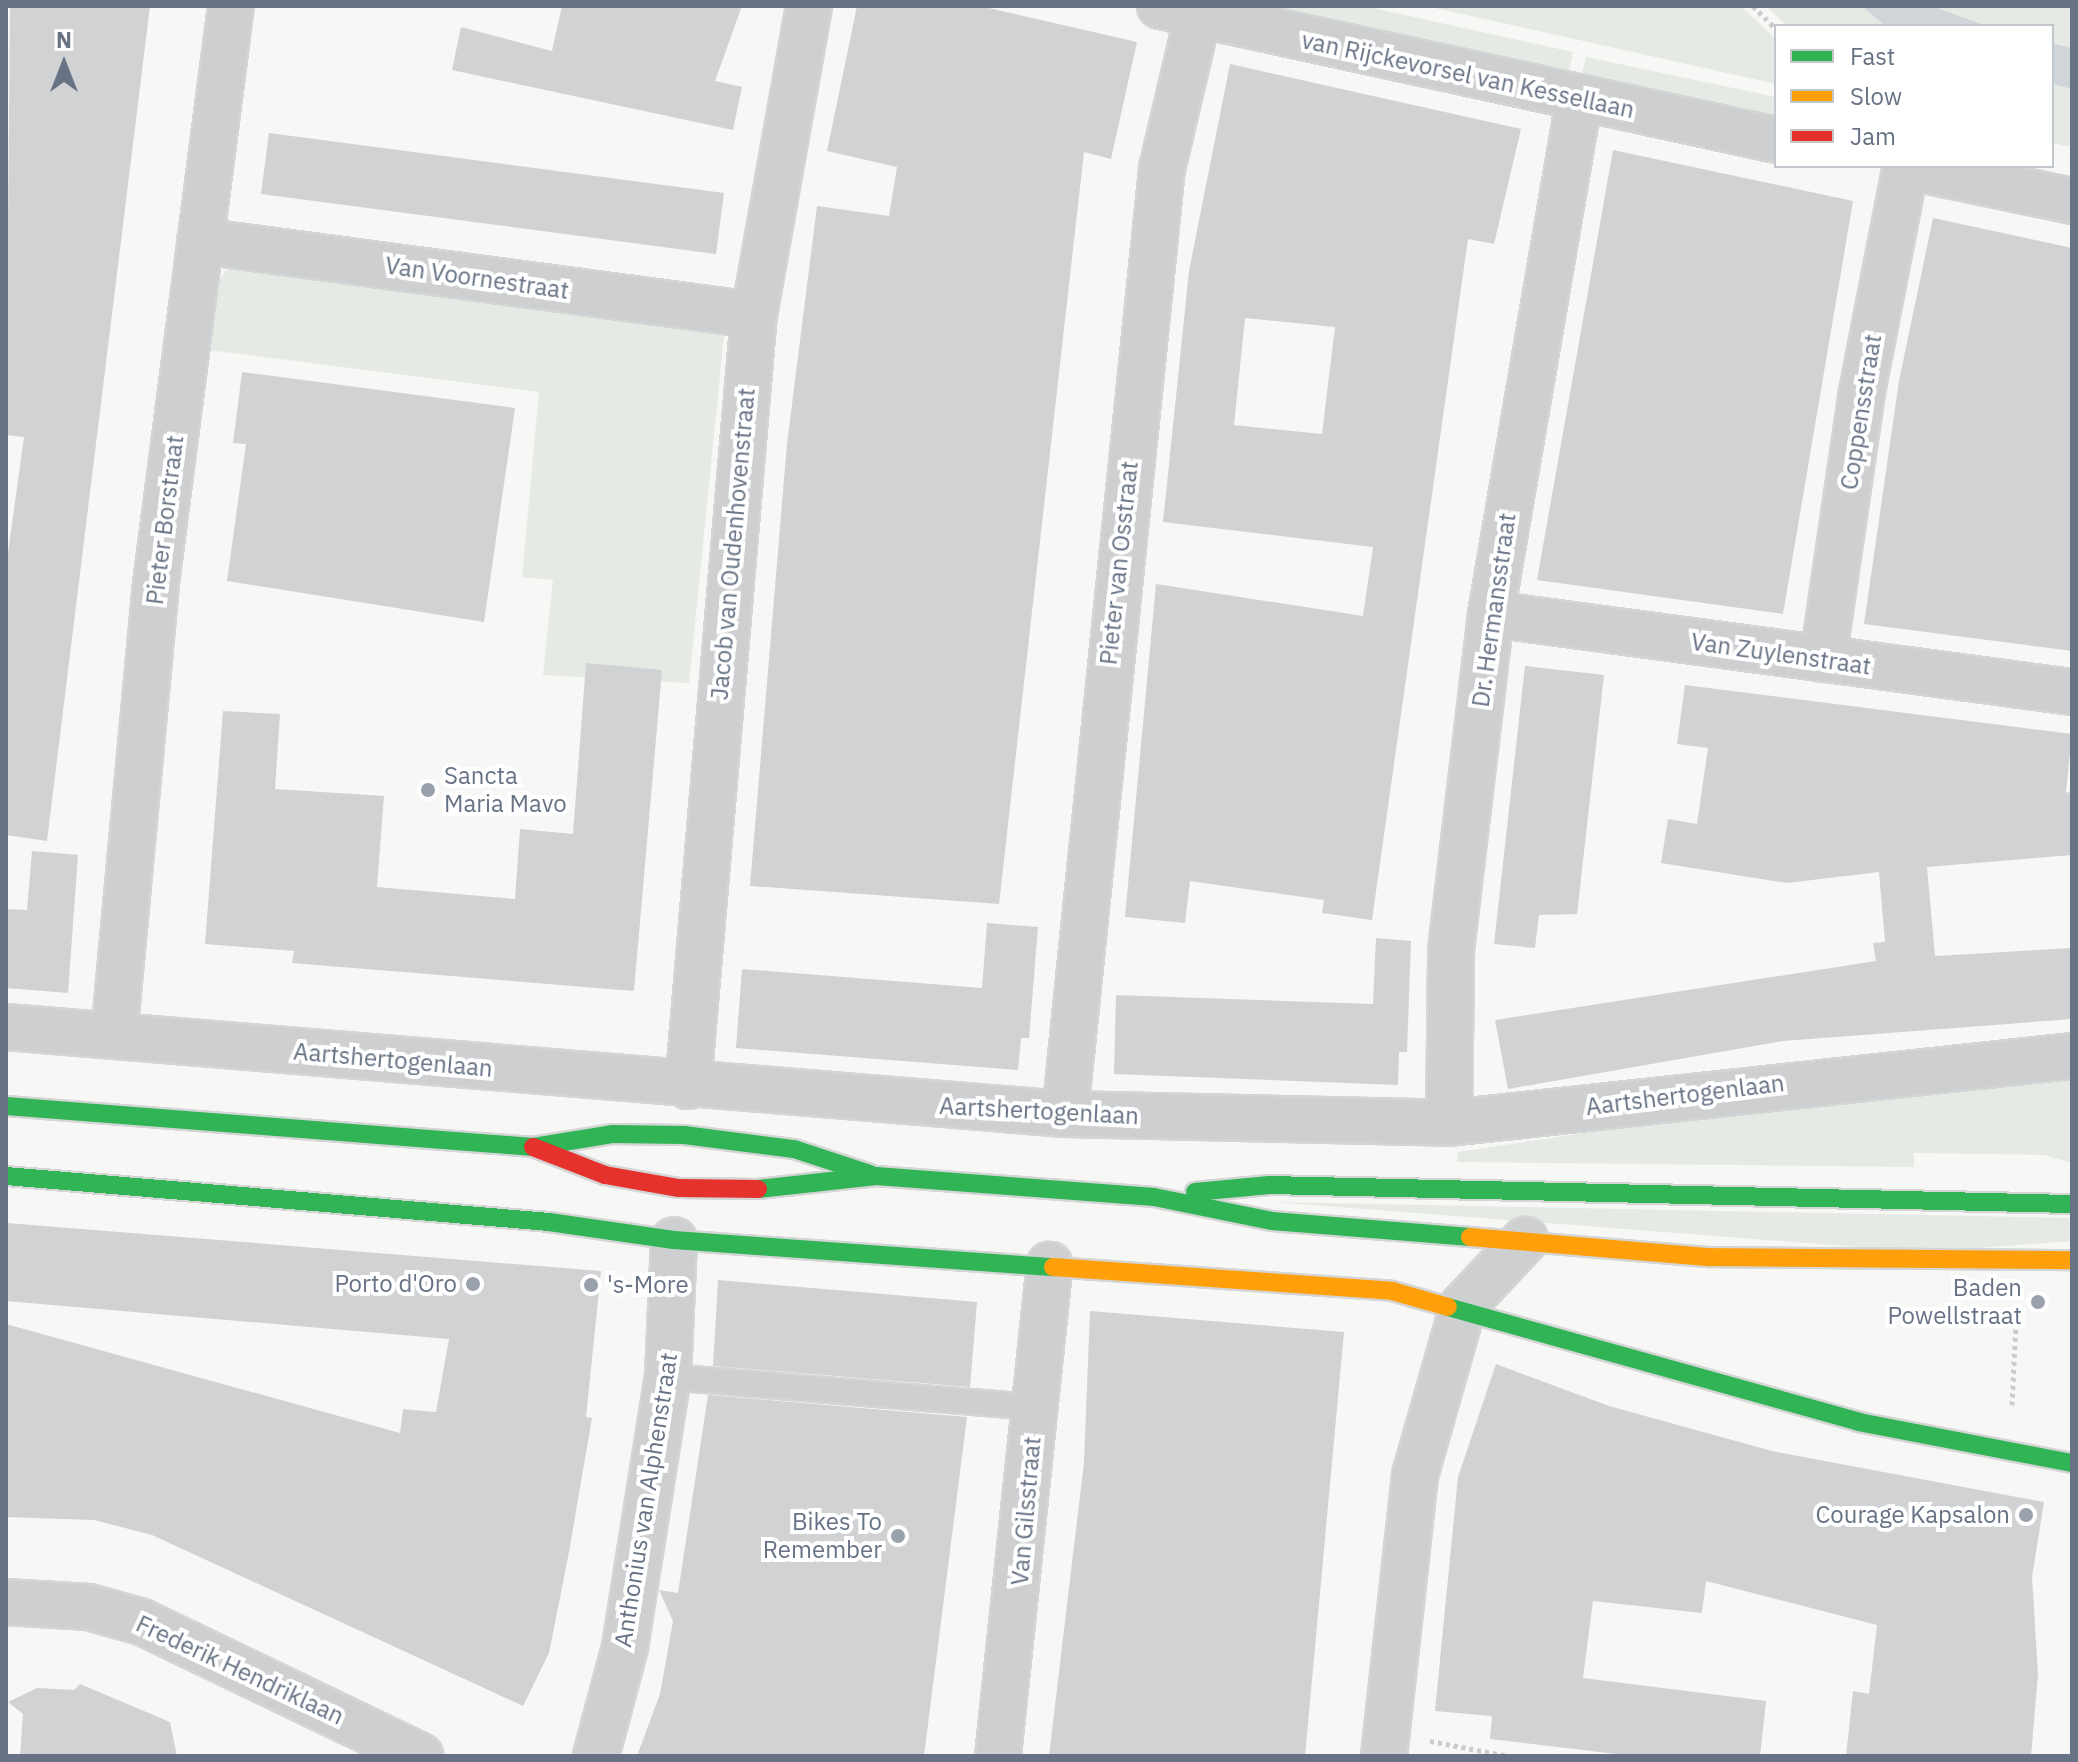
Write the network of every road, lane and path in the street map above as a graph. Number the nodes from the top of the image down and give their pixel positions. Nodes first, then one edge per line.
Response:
1 (231, 6) edge
2 (809, 6) edge
3 (1753, 6) edge
4 (1179, 11) edge
5 (1774, 27) edge
6 (1579, 101) junction
7 (1774, 140) edge
8 (1906, 168) edge
9 (1915, 168) edge
10 (2072, 201) edge
11 (200, 241) junction
12 (754, 315) junction
13 (1491, 614) junction
14 (1823, 659) junction
15 (2072, 692) edge
16 (6, 1027) edge
17 (114, 1036) junction
18 (2072, 1056) edge
19 (688, 1086) junction
20 (6, 1106) edge
21 (1065, 1114) junction
22 (1449, 1123) junction
23 (533, 1147) junction
24 (6, 1176) edge
25 (876, 1176) junction
26 (1154, 1197) junction
27 (2072, 1204) edge
28 (674, 1240) junction
29 (1525, 1240) junction
30 (2072, 1260) edge
31 (1050, 1265) junction
32 (2017, 1303) dead end
33 (1463, 1306) junction
34 (668, 1377) junction
35 (1035, 1407) junction
36 (2010, 1449) junction
37 (2072, 1463) edge
38 (6, 1602) edge
39 (1385, 1746) edge
40 (420, 1756) edge
41 (596, 1756) edge
42 (998, 1756) edge
43 (1509, 1756) edge

1 - 11 street, Pieter Borstraat
2 - 12 street, Jacob van Oudenhovenstraat
3 - 5 path
4 - 6 street, van Rijckevorsel van Kessellaan
4 - 21 street, Pieter van Osstraat
6 - 7 street, van Rijckevorsel van Kessellaan
6 - 13 street, Dr. Hermansstraat
8 - 14 street, Coppensstraat
9 - 10 street
11 - 12 street, Van Voornestraat
11 - 17 street, Pieter Borstraat
12 - 19 street, Jacob van Oudenhovenstraat
13 - 14 street, Van Zuylenstraat
13 - 22 street, Dr. Hermansstraat
14 - 15 street, Van Zuylenstraat
16 - 17 street, Aartshertogenlaan
17 - 19 street, Aartshertogenlaan
18 - 22 street, Aartshertogenlaan
19 - 21 street, Aartshertogenlaan
20 - 23 street
21 - 22 street, Aartshertogenlaan
23 - 25 street
23 - 25 street
24 - 28 street
25 - 26 street
26 - 27 street
26 - 29 street
28 - 31 street
28 - 34 street, Anthonius van Alphenstraat
29 - 30 street
29 - 33 street
31 - 33 street
31 - 35 street, Van Gilsstraat
32 - 36 path
33 - 36 street
33 - 39 street
34 - 35 lane
34 - 41 street, Anthonius van Alphenstraat
35 - 42 street, Van Gilsstraat
36 - 37 street
38 - 40 street, Frederik Hendriklaan
39 - 43 path

